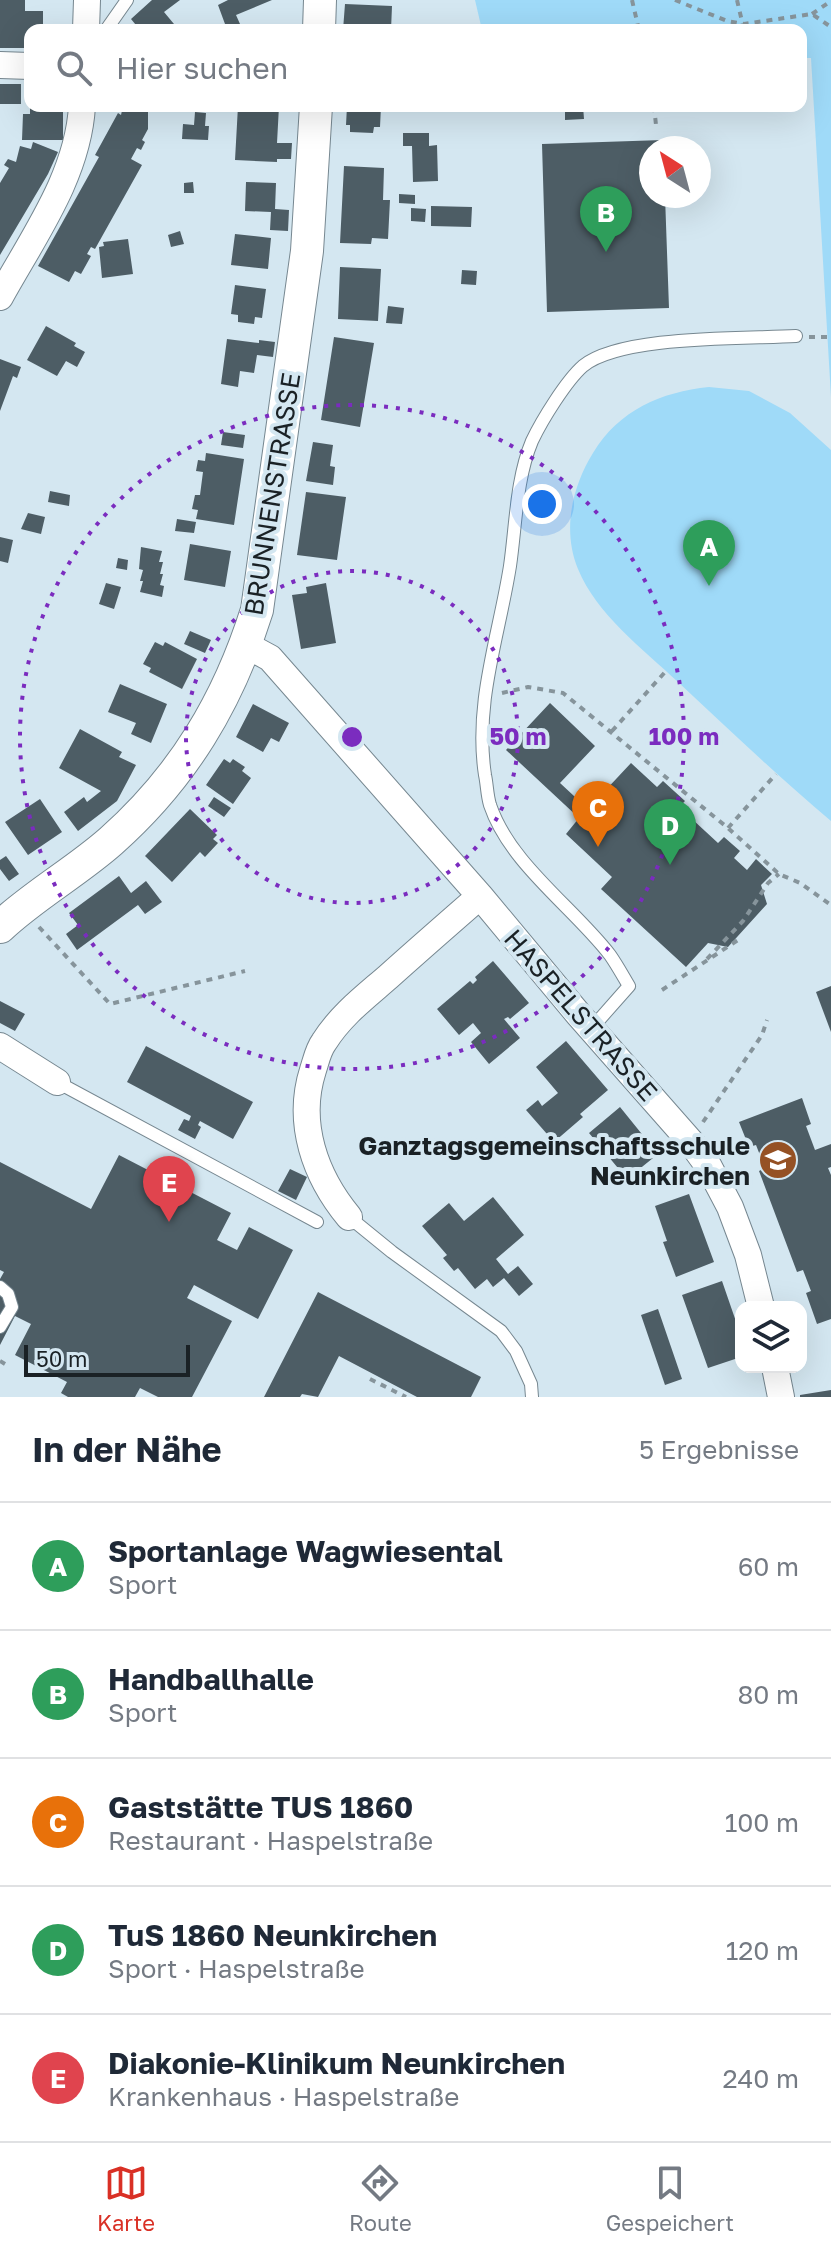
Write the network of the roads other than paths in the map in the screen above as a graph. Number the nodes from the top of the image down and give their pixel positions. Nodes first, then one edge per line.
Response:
1 (87, 0) edge
2 (127, 0) edge
3 (320, 0) edge
4 (86, 24) edge
5 (110, 24) edge
6 (319, 24) edge
7 (0, 65) edge
8 (24, 66) edge
9 (81, 112) edge
10 (316, 112) edge
11 (0, 297) edge
12 (796, 336) dead end
13 (246, 645) junction
14 (480, 896) junction
15 (11, 917) edge
16 (591, 1029) junction
17 (0, 1046) edge
18 (57, 1082) joint
19 (349, 1217) joint
20 (317, 1222) dead end
21 (0, 1287) edge
22 (760, 1301) edge
23 (0, 1327) edge
24 (776, 1373) edge
25 (532, 1397) edge
26 (781, 1397) edge

1 - 4 street
2 - 5 lane
3 - 6 street
7 - 8 street
9 - 11 street
10 - 13 street, BRUNNENSTRASSE
12 - 16 lane
13 - 14 street, HASPELSTRASSE
13 - 15 street, BRUNNENSTRASSE
14 - 16 street, HASPELSTRASSE
14 - 19 street
16 - 22 street, HASPELSTRASSE
17 - 18 street
18 - 20 lane
19 - 25 lane
21 - 23 lane
24 - 26 street

